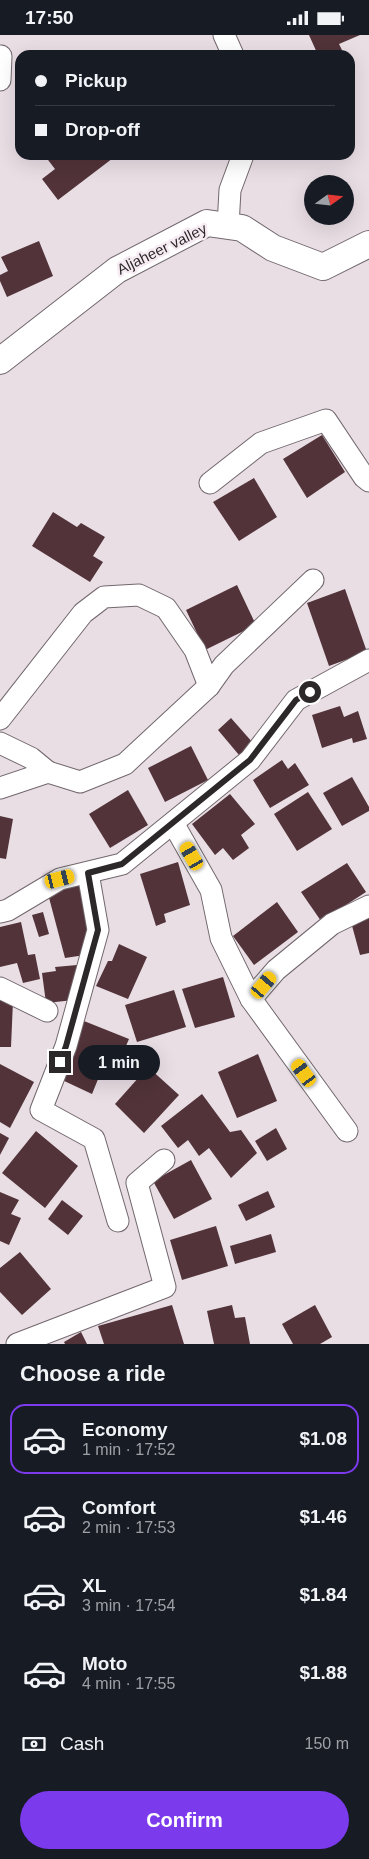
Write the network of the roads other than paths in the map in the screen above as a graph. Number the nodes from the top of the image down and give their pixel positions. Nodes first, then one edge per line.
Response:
1 (224, 35) edge
2 (231, 50) edge
3 (1, 56) edge
4 (0, 80) edge
5 (241, 160) edge
6 (228, 226) junction
7 (369, 244) edge
8 (0, 361) edge
9 (369, 481) edge
10 (210, 483) dead end
11 (313, 579) dead end
12 (369, 660) edge
13 (210, 686) junction
14 (0, 719) edge
15 (0, 743) edge
16 (48, 772) junction
17 (0, 787) edge
18 (173, 823) junction
19 (88, 873) junction
20 (369, 906) edge
21 (0, 912) edge
22 (0, 988) edge
23 (251, 999) junction
24 (47, 1011) dead end
25 (347, 1131) dead end
26 (164, 1160) dead end
27 (118, 1221) dead end
28 (17, 1344) edge

1 - 2 street
3 - 4 street
5 - 6 street
6 - 7 street, Aljaheer valley
6 - 8 street, Aljaheer valley
9 - 10 street
11 - 13 street
12 - 18 street
13 - 14 street
13 - 16 street
15 - 16 street
16 - 17 street
18 - 19 street
18 - 23 street
19 - 21 street
19 - 27 street
20 - 23 street
22 - 24 street
23 - 25 street
26 - 28 street

